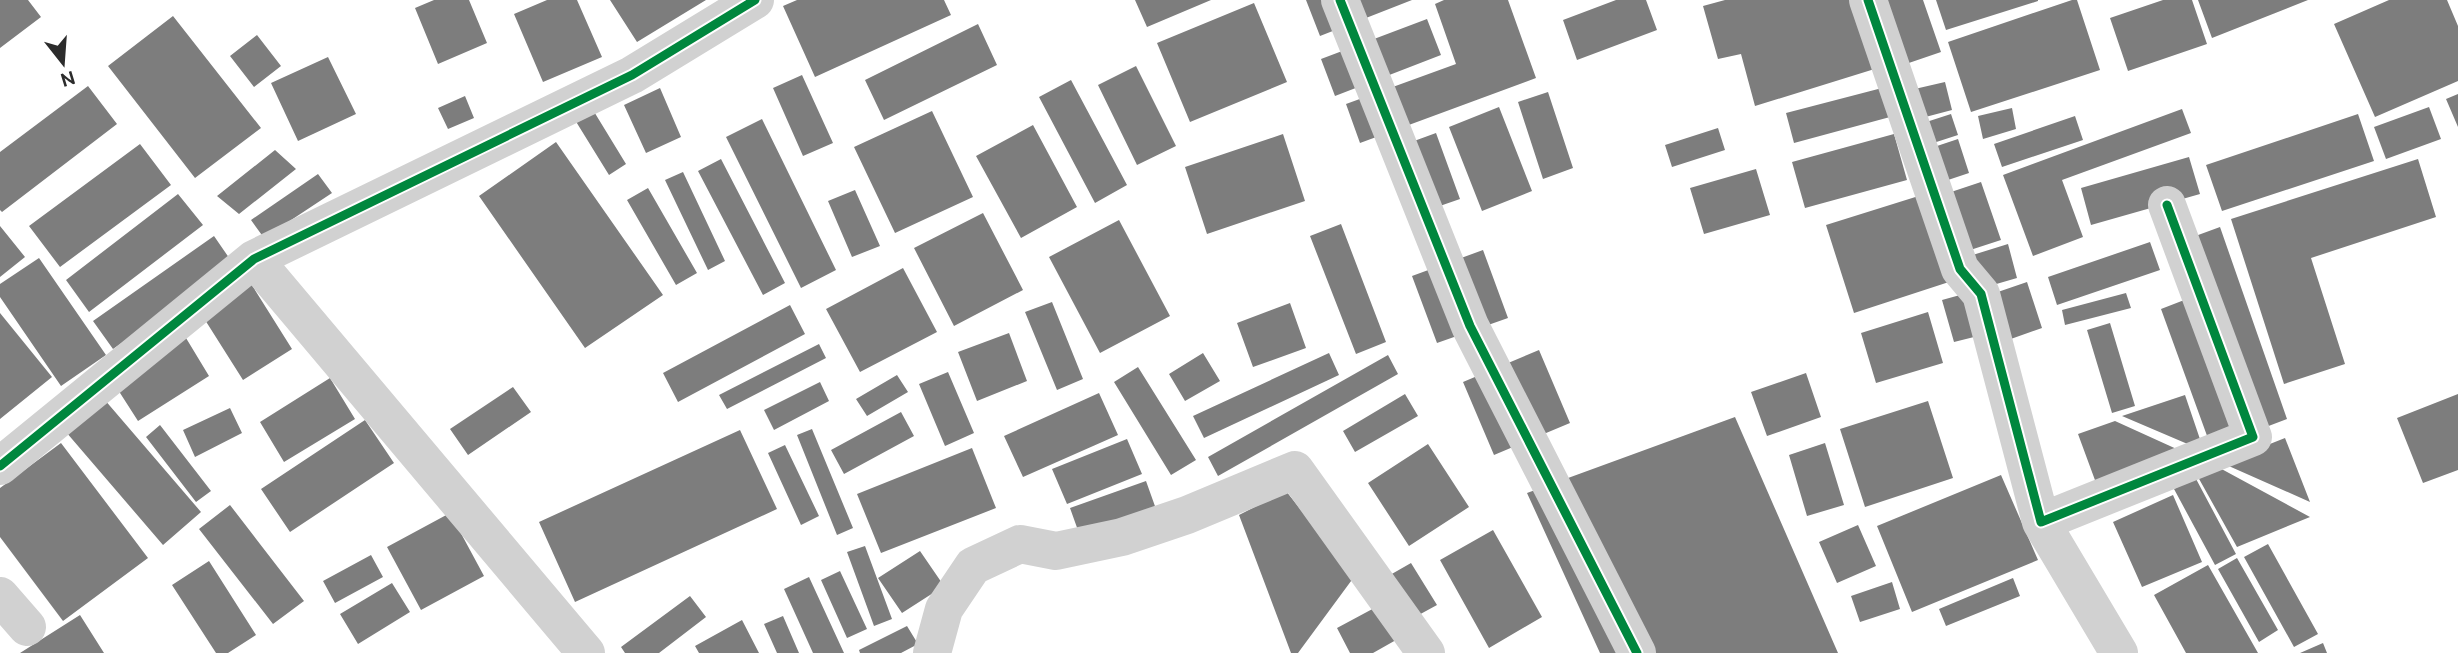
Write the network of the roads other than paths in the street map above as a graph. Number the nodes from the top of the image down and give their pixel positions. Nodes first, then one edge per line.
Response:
1 (755, 0) edge
2 (1340, 0) edge
3 (1868, 0) edge
4 (2166, 205) dead end
5 (254, 259) junction
6 (0, 466) edge
7 (2042, 522) junction
8 (0, 596) edge
9 (27, 627) dead end
10 (586, 653) edge
11 (932, 653) edge
12 (1426, 653) edge
13 (1637, 653) edge
14 (2119, 653) edge

1 - 5 street
2 - 13 street
3 - 7 street
4 - 7 street
5 - 6 street
5 - 10 street
7 - 14 street
8 - 9 street
11 - 12 street

